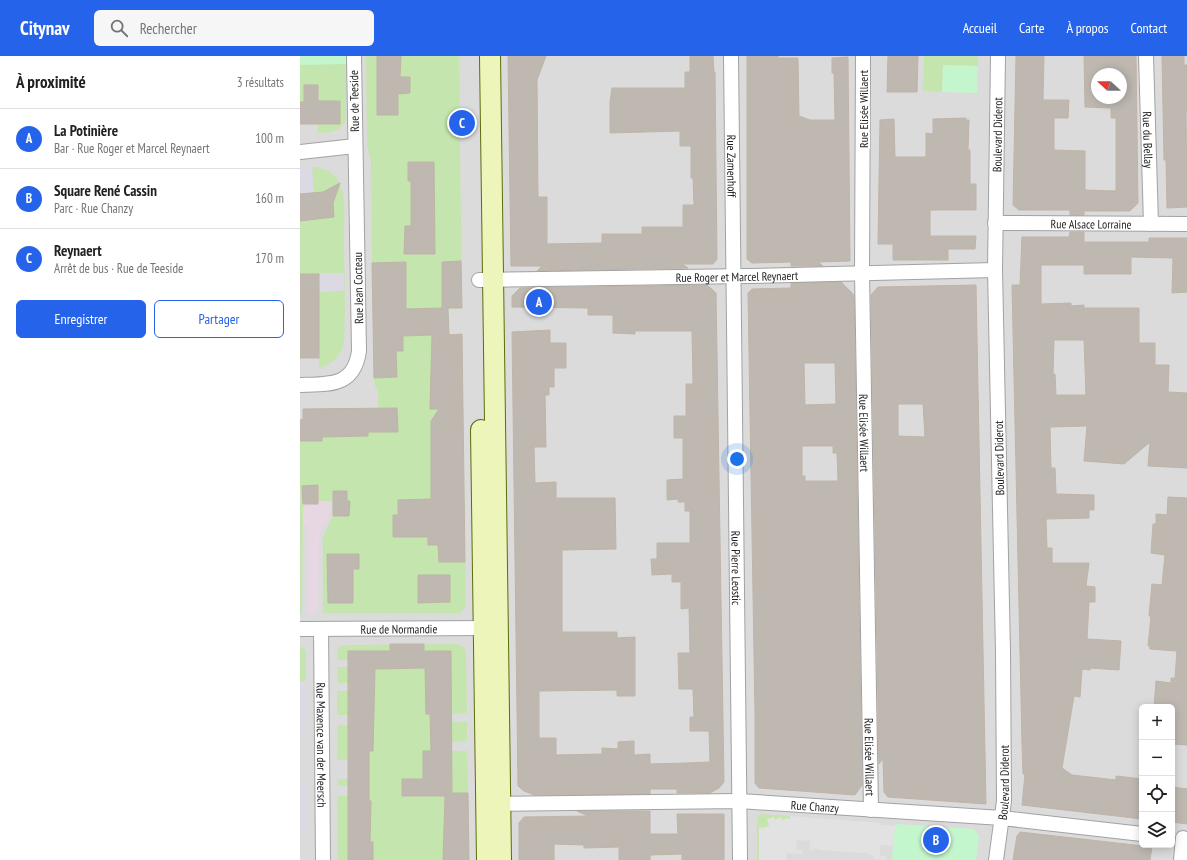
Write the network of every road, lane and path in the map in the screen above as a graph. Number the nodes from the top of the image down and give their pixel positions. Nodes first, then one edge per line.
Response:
1 (354, 56) edge
2 (477, 56) edge
3 (490, 56) edge
4 (731, 56) edge
5 (863, 56) edge
6 (998, 56) edge
7 (1146, 56) edge
8 (355, 146) junction
9 (300, 152) edge
10 (995, 223) junction
11 (1151, 224) junction
12 (1187, 224) edge
13 (995, 270) junction
14 (862, 273) junction
15 (733, 276) junction
16 (486, 279) junction
17 (300, 385) edge
18 (491, 628) junction
19 (300, 629) edge
20 (321, 629) junction
21 (739, 801) junction
22 (493, 804) junction
23 (870, 810) junction
24 (1002, 818) junction
25 (1139, 834) edge
26 (1181, 838) edge
27 (323, 860) edge
28 (487, 860) edge
29 (501, 860) edge
30 (740, 860) edge
31 (996, 860) edge
32 (1181, 860) edge

1 - 8 street, Rue de Teeside
2 - 16 main road
3 - 16 main road
4 - 15 street, Rue Zamenhoff
5 - 14 street, Rue Elisée Willaert
6 - 10 street, Boulevard Diderot
7 - 11 street, Rue du Bellay
8 - 9 street
8 - 17 street, Rue Jean Cocteau
10 - 11 street, Rue Alsace Lorraine
10 - 13 street, Boulevard Diderot
11 - 12 street, Rue Alsace Lorraine
13 - 14 street, Rue Roger et Marcel Reynaert
13 - 24 street, Boulevard Diderot
14 - 15 street, Rue Roger et Marcel Reynaert
14 - 23 street, Rue Elisée Willaert
15 - 16 street, Rue Roger et Marcel Reynaert
15 - 21 street, Rue Pierre Leostic
16 - 18 main road
18 - 20 street, Rue de Normandie
18 - 22 main road
19 - 20 street, Rue de Normandie
20 - 27 street, Rue Maxence van der Meersch
21 - 22 street, Rue Chanzy
21 - 23 street, Rue Chanzy
21 - 30 street, Rue Pierre Leostic
22 - 28 main road
22 - 29 main road
23 - 24 street, Rue Chanzy
24 - 25 street, Rue Chanzy
24 - 31 street, Boulevard Diderot
26 - 32 street

